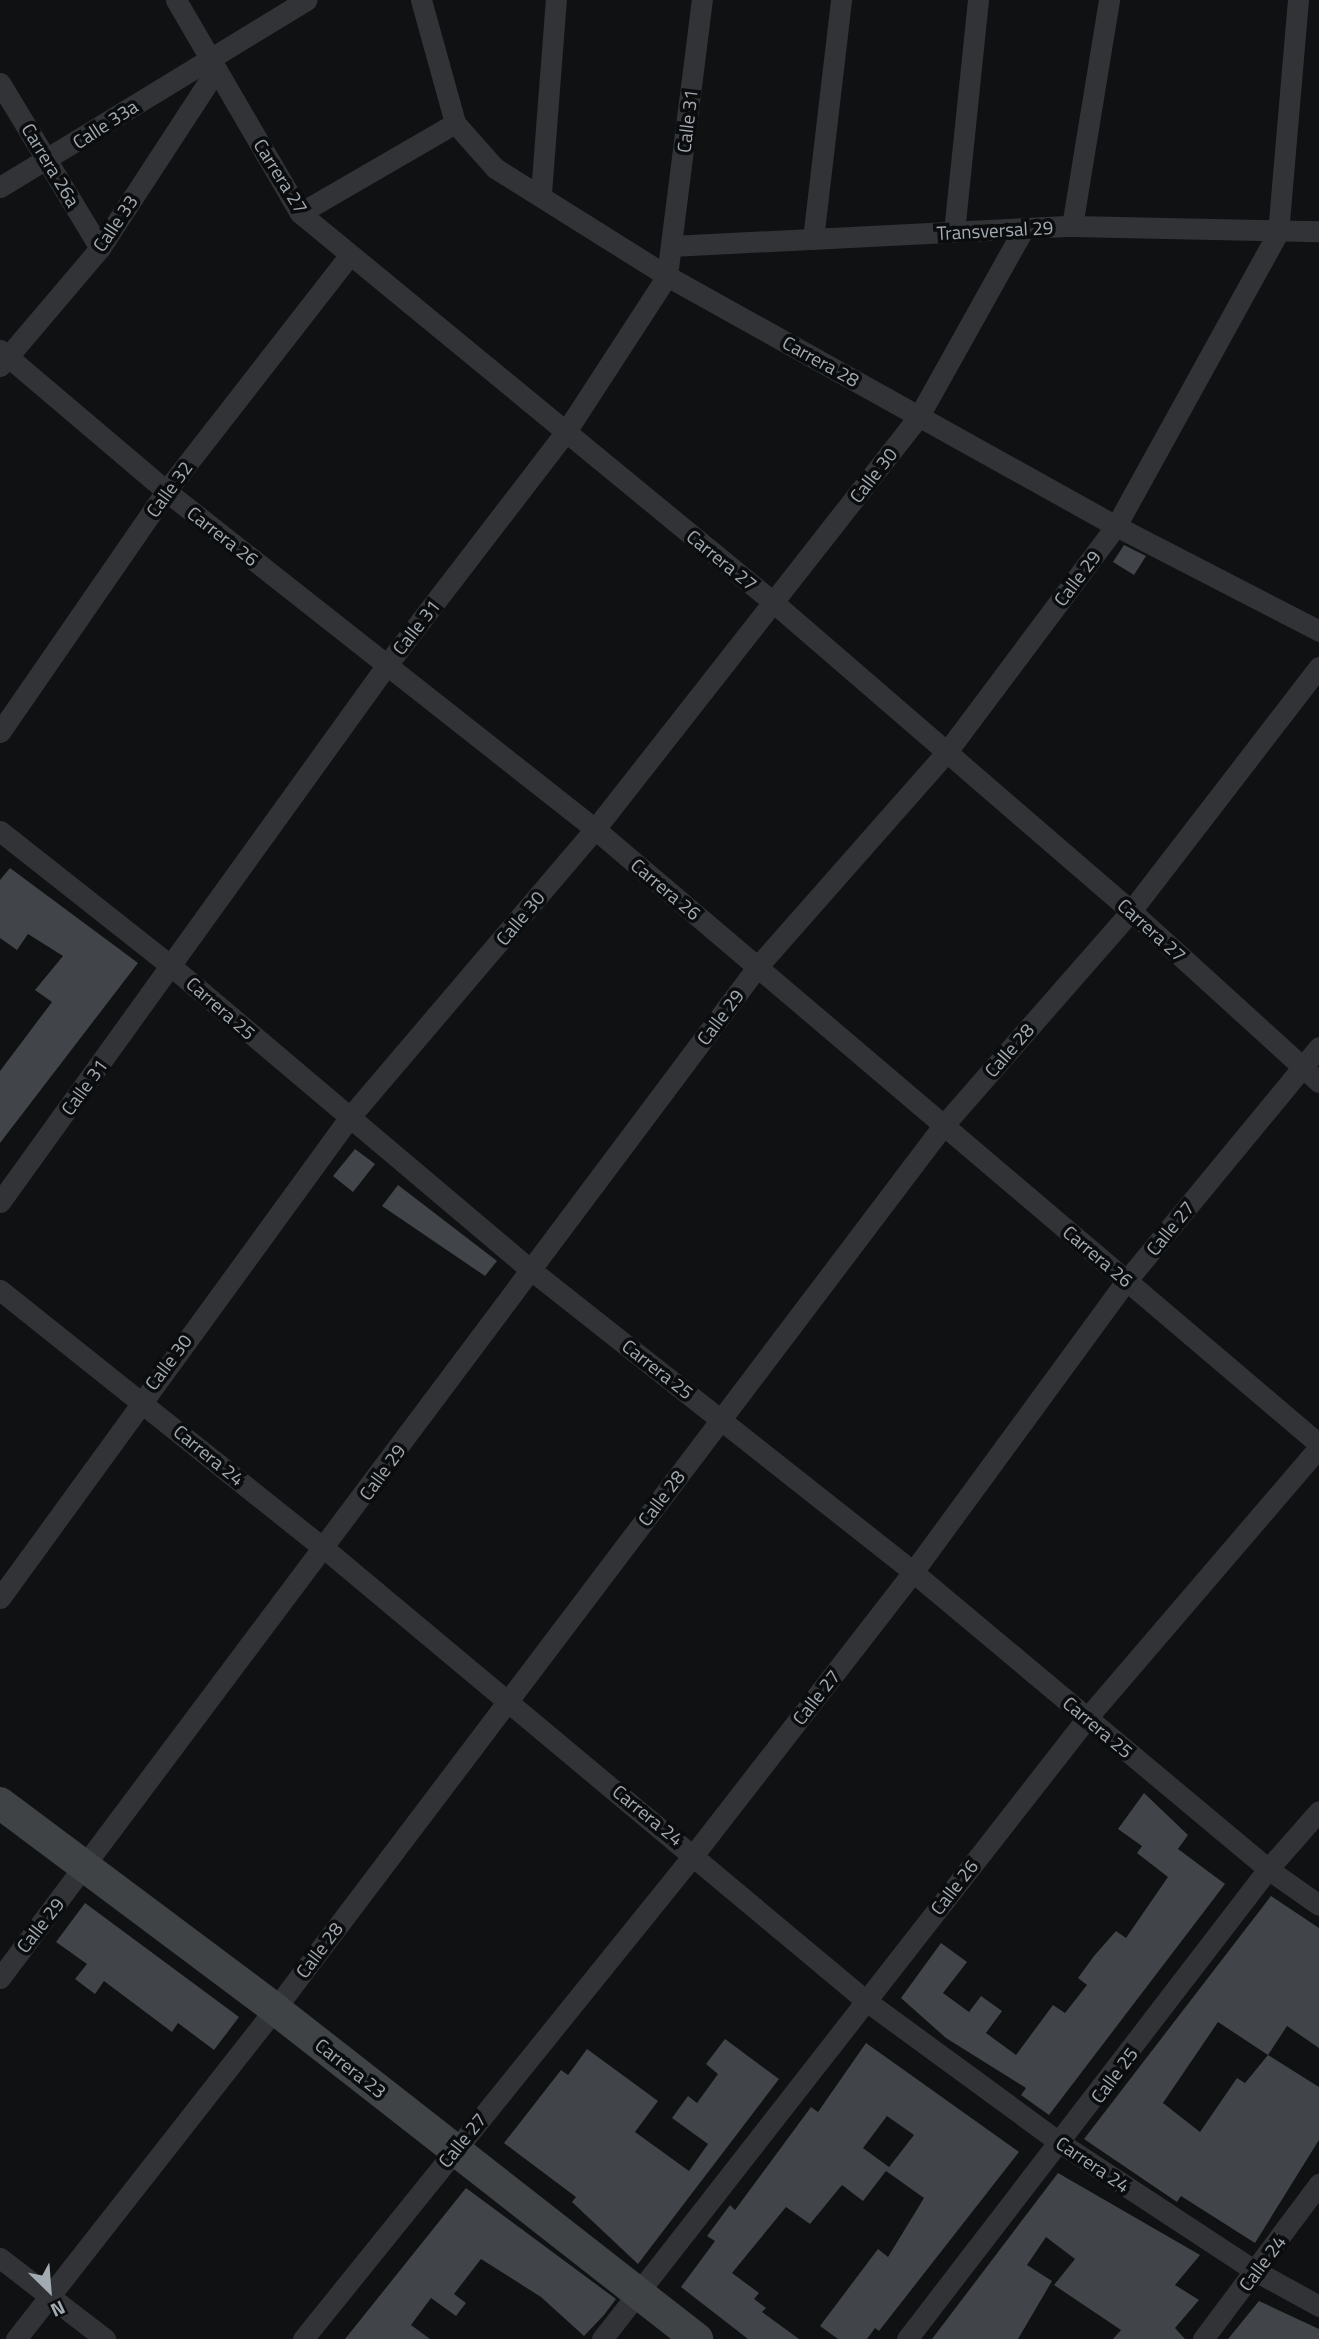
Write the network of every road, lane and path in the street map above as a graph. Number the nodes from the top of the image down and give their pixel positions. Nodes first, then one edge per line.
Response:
1 (176, 0) edge
2 (306, 0) edge
3 (421, 0) edge
4 (556, 0) edge
5 (702, 0) edge
6 (841, 0) edge
7 (978, 0) edge
8 (1109, 0) edge
9 (1297, 0) edge
10 (212, 63) junction
11 (0, 83) edge
12 (455, 123) junction
13 (50, 160) junction
14 (0, 187) edge
15 (541, 193) junction
16 (300, 213) junction
17 (1072, 226) junction
18 (1024, 228) junction
19 (1319, 231) edge
20 (954, 232) junction
21 (1278, 233) junction
22 (813, 239) junction
23 (671, 246) junction
24 (100, 247) junction
25 (350, 255) junction
26 (667, 276) junction
27 (3, 358) edge
28 (919, 416) junction
29 (565, 433) junction
30 (166, 491) junction
31 (1116, 526) junction
32 (773, 601) junction
33 (1319, 631) edge
34 (386, 666) junction
35 (1319, 667) edge
36 (0, 732) edge
37 (946, 753) junction
38 (595, 829) junction
39 (0, 831) edge
40 (1131, 911) junction
41 (171, 965) junction
42 (758, 966) junction
43 (1319, 1047) edge
44 (1301, 1068) junction
45 (1319, 1082) edge
46 (349, 1118) junction
47 (942, 1127) junction
48 (0, 1202) edge
49 (531, 1270) junction
50 (1127, 1280) junction
51 (0, 1290) edge
52 (140, 1399) junction
53 (722, 1419) junction
54 (1319, 1446) edge
55 (325, 1549) junction
56 (913, 1572) junction
57 (0, 1598) edge
58 (507, 1700) junction
59 (1087, 1718) junction
60 (0, 1803) edge
61 (1319, 1811) edge
62 (695, 1853) junction
63 (85, 1867) junction
64 (1268, 1869) junction
65 (1319, 1905) edge
66 (0, 1978) edge
67 (865, 2000) junction
68 (275, 2009) junction
69 (1062, 2144) junction
70 (455, 2148) junction
71 (1319, 2184) edge
72 (0, 2259) edge
73 (1257, 2272) junction
74 (637, 2295) junction
75 (49, 2296) junction
76 (1319, 2306) edge
77 (16, 2339) edge
78 (105, 2339) edge
79 (303, 2339) edge
80 (602, 2339) edge
81 (697, 2339) edge
82 (907, 2339) edge
83 (1203, 2339) edge

1 - 10 street, Carrera 27
2 - 10 street, Calle 33
3 - 12 street, Carrera 28
4 - 15 street
5 - 23 street, Calle 31
6 - 22 street
7 - 20 street
8 - 17 street
9 - 21 street, Calle 29
10 - 13 street, Calle 33a
10 - 16 street, Carrera 27
10 - 24 street, Calle 33
11 - 13 street, Carrera 26a
12 - 15 street, Carrera 28
12 - 16 street
13 - 14 street, Calle 33a
13 - 24 street, Carrera 26a
15 - 26 street, Carrera 28
16 - 25 street, Carrera 27
17 - 18 street, Transversal 29
17 - 21 street, Transversal 29
18 - 20 street, Transversal 29
18 - 28 street, Calle 30
19 - 21 street, Transversal 29
20 - 22 street, Transversal 29
21 - 31 street, Calle 29
22 - 23 street, Transversal 29
23 - 26 street, Calle 31
24 - 27 street, Calle 33
25 - 29 street, Carrera 27
25 - 30 street, Calle 32
26 - 28 street, Carrera 28
26 - 29 street, Calle 31
27 - 30 street, Carrera 26
28 - 31 street, Carrera 28
28 - 32 street, Calle 30
29 - 32 street, Carrera 27
29 - 34 street, Calle 31
30 - 34 street, Carrera 26
30 - 36 street, Calle 32
31 - 33 street, Carrera 28
31 - 37 street, Calle 29
32 - 37 street, Carrera 27
32 - 38 street, Calle 30
34 - 38 street, Carrera 26
34 - 41 street, Calle 31
35 - 40 street, Calle 28
37 - 40 street, Carrera 27
37 - 42 street, Calle 29
38 - 42 street, Carrera 26
38 - 46 street, Calle 30
39 - 41 street, Carrera 25
40 - 44 street, Carrera 27
40 - 47 street, Calle 28
41 - 46 street, Carrera 25
41 - 48 street, Calle 31
42 - 47 street, Carrera 26
42 - 49 street, Calle 29
43 - 44 street, Calle 27
44 - 45 street, Carrera 27
44 - 50 street, Calle 27
46 - 49 street, Carrera 25
46 - 52 street, Calle 30
47 - 50 street, Carrera 26
47 - 53 street, Calle 28
49 - 53 street, Carrera 25
49 - 55 street, Calle 29
50 - 54 street, Carrera 26
50 - 56 street, Calle 27
51 - 52 street, Carrera 24
52 - 55 street, Carrera 24
52 - 57 street, Calle 30
53 - 56 street, Carrera 25
53 - 58 street, Calle 28
54 - 59 street, Calle 26
55 - 58 street, Carrera 24
55 - 63 street, Calle 29
56 - 59 street, Carrera 25
56 - 62 street, Calle 27
58 - 62 street, Carrera 24
58 - 68 street, Calle 28
59 - 64 street, Carrera 25
59 - 67 street, Calle 26
60 - 63 street, Carrera 23
61 - 64 street, Calle 25
62 - 67 street, Carrera 24
62 - 70 street, Calle 27
63 - 66 street, Calle 29
63 - 68 street, Carrera 23
64 - 65 street, Carrera 25
64 - 69 street, Calle 25
67 - 69 street, Carrera 24
67 - 74 street, Calle 26
68 - 70 street, Carrera 23
68 - 75 street, Calle 28
69 - 73 street, Carrera 24
69 - 82 street, Calle 25
70 - 74 street, Carrera 23
70 - 79 street, Calle 27
71 - 73 street, Calle 24
72 - 75 street
73 - 76 street, Carrera 24
73 - 83 street, Calle 24
74 - 80 street, Calle 26
74 - 81 street, Carrera 23
75 - 77 street, Calle 28
75 - 78 street

